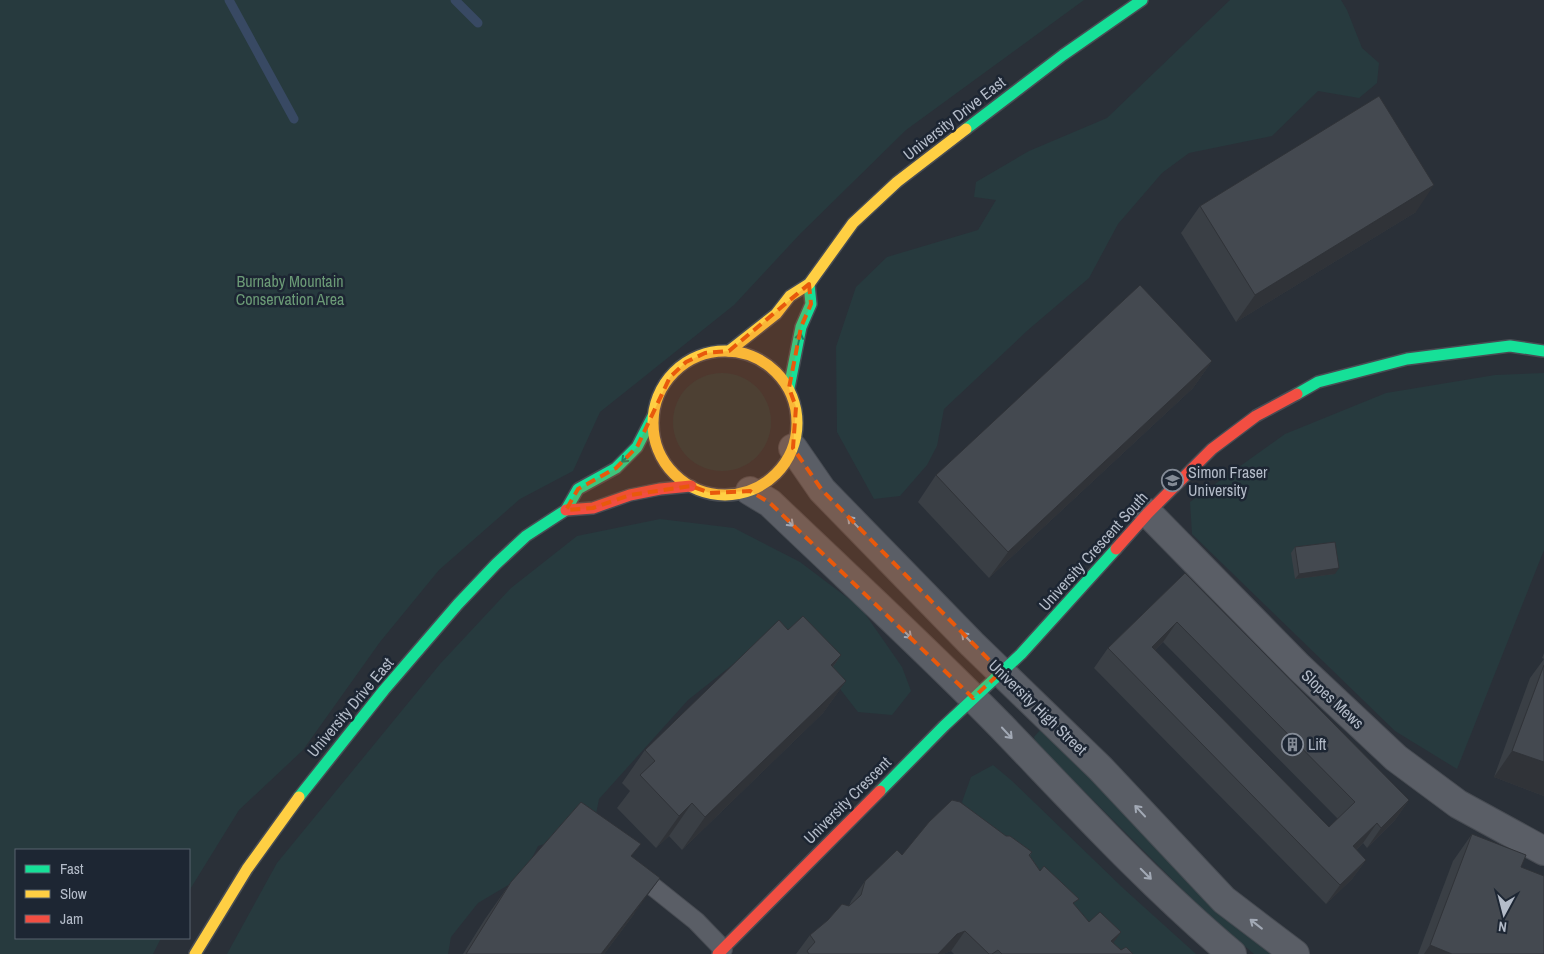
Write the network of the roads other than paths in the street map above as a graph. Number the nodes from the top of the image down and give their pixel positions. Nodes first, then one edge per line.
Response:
1 (1142, 0) edge
2 (809, 284) junction
3 (729, 351) junction
4 (1544, 351) edge
5 (789, 388) junction
6 (653, 416) junction
7 (793, 448) junction
8 (691, 486) junction
9 (750, 491) junction
10 (566, 510) junction
11 (1148, 513) junction
12 (1002, 672) junction
13 (973, 698) junction
14 (1544, 851) edge
15 (622, 862) edge
16 (721, 952) edge
17 (195, 954) edge
18 (1232, 954) edge
19 (1294, 954) edge

1 - 2 street, University Drive East
2 - 3 street, University Drive East
5 -> 2 street
3 - 5 street
3 - 6 street
4 - 11 street, University Crescent South
5 - 7 street
6 - 8 street
6 -> 10 street, University Drive East
7 - 9 street
12 -> 7 street, University High Street
8 - 9 street
8 - 10 street, University Drive East
9 -> 13 street
10 - 17 street, University Drive East
11 - 12 street, University Crescent South
11 - 14 street, Slopes Mews
12 - 13 street, University Crescent
19 -> 12 street, University High Street
13 - 16 street, University Crescent
13 -> 18 street
15 - 16 lane

